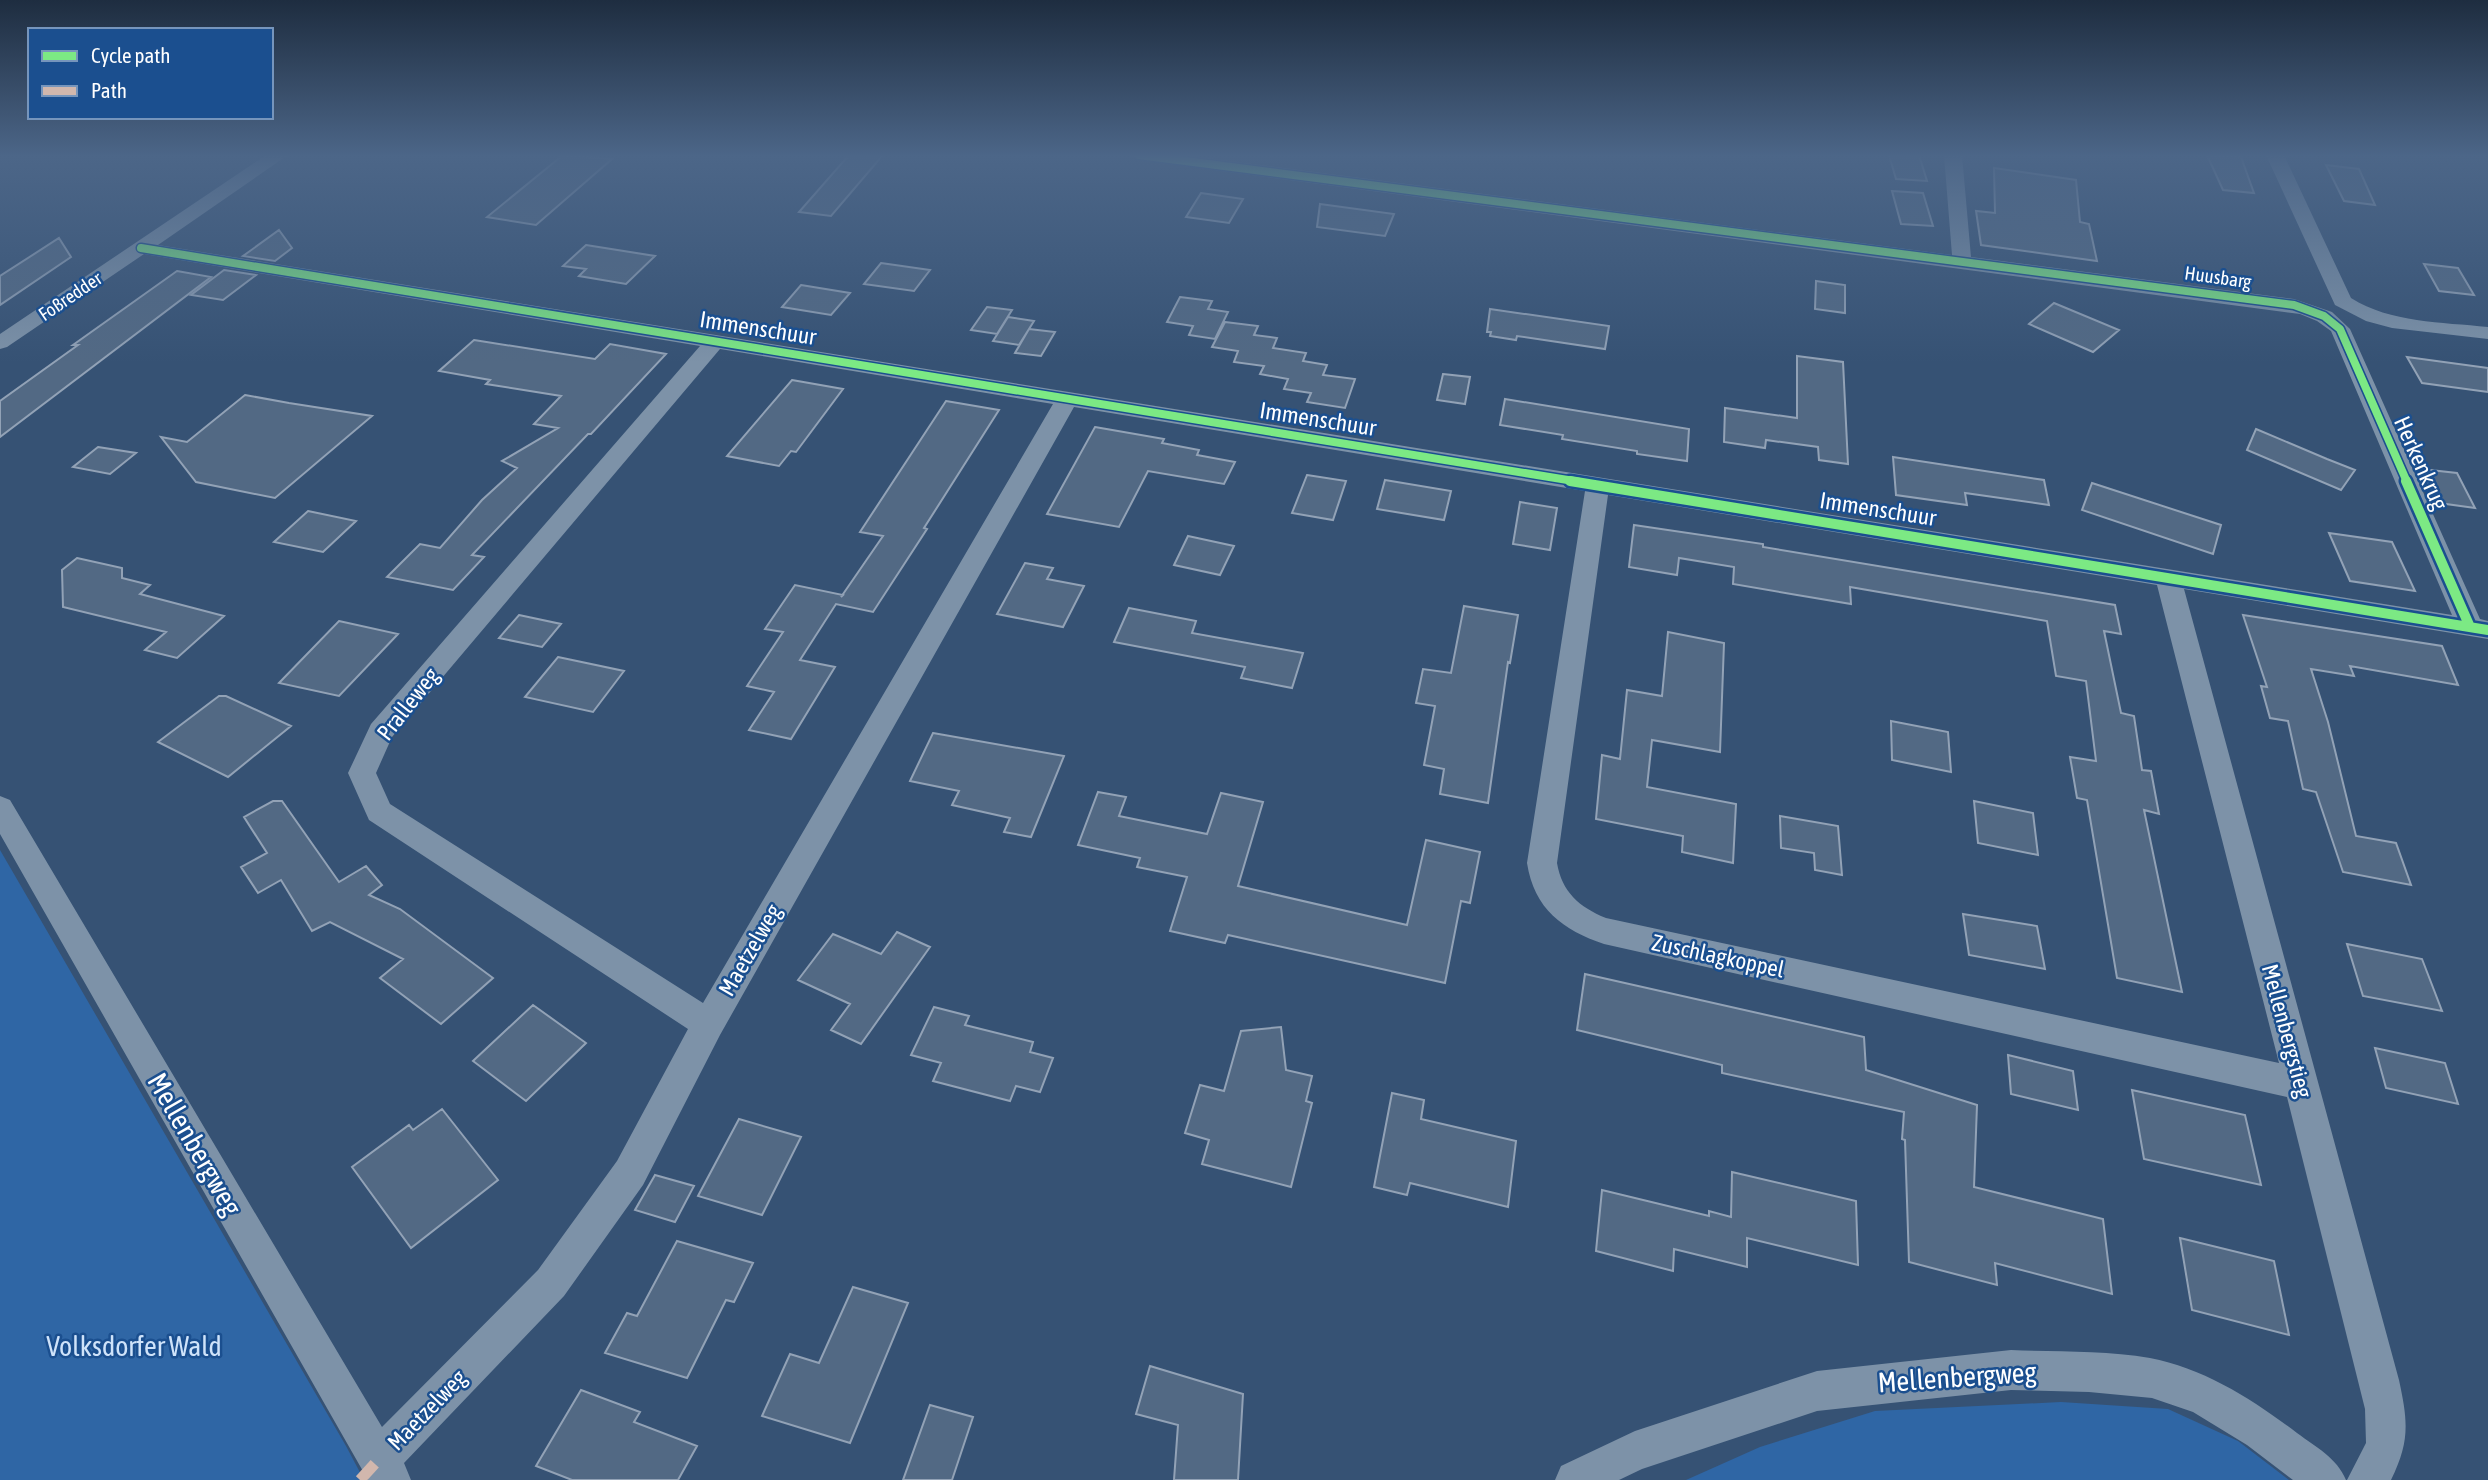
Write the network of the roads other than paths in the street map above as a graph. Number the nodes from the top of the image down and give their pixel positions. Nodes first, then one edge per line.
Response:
1 (177, 224) edge
2 (1700, 224) edge
3 (1959, 224) edge
4 (2307, 224) edge
5 (141, 248) junction
6 (1962, 261) junction
7 (2341, 313) junction
8 (2488, 333) edge
9 (715, 342) junction
10 (0, 343) edge
11 (1067, 399) junction
12 (1598, 485) junction
13 (2168, 578) junction
14 (2479, 628) edge
15 (0, 808) edge
16 (708, 1024) junction
17 (2301, 1084) junction
18 (385, 1470) edge
19 (1575, 1480) edge
20 (2326, 1480) edge
21 (2367, 1480) edge

1 - 5 street, Foßredder
2 - 6 street, Huusbarg
3 - 6 street
4 - 7 street, Herkenkrug
5 - 9 street, Immenschuur
5 - 10 street, Foßredder
6 - 7 street, Huusbarg
7 - 8 street, Huusbarg
7 - 14 street, Herkenkrug
9 - 11 street, Immenschuur
9 - 16 street, Pralleweg
11 - 12 street, Immenschuur
11 - 16 street, Maetzelweg
12 - 13 street, Immenschuur
12 - 17 street, Zuschlagkoppel
13 - 14 street, Immenschuur
13 - 17 street, Mellenbergstieg
15 - 18 street, Mellenbergweg
16 - 18 street, Maetzelweg
17 - 21 street, Mellenbergstieg
19 - 20 street, Mellenbergweg

